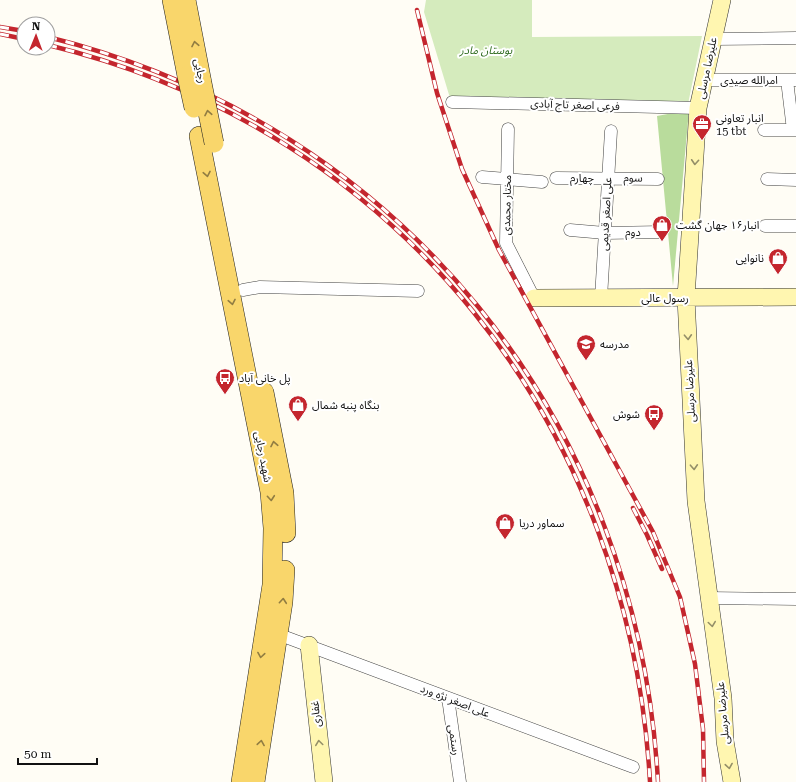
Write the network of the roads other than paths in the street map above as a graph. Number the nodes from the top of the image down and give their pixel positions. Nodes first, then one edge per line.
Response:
1 (172, 0) edge
2 (186, 0) edge
3 (722, 0) edge
4 (796, 38) edge
5 (713, 39) junction
6 (195, 80) junction
7 (703, 80) junction
8 (791, 80) edge
9 (452, 102) dead end
10 (698, 108) junction
11 (508, 129) dead end
12 (611, 130) dead end
13 (764, 130) dead end
14 (794, 130) edge
15 (206, 139) junction
16 (482, 177) dead end
17 (556, 178) dead end
18 (609, 178) junction
19 (507, 179) junction
20 (658, 179) dead end
21 (767, 179) dead end
22 (796, 180) edge
23 (542, 182) dead end
24 (765, 226) dead end
25 (796, 226) edge
26 (570, 230) dead end
27 (661, 232) dead end
28 (605, 233) junction
29 (243, 290) junction
30 (418, 291) dead end
31 (796, 297) edge
32 (534, 298) joint
33 (602, 298) junction
34 (686, 298) junction
35 (709, 598) junction
36 (796, 599) edge
37 (272, 632) junction
38 (309, 645) junction
39 (448, 698) junction
40 (633, 767) dead end
41 (241, 782) edge
42 (255, 782) edge
43 (324, 782) edge
44 (460, 782) edge
45 (732, 782) edge

1 - 6 main road, رجایی
6 -> 2 main road, رجایی
3 - 5 street, علیرضا مرسلی
4 - 5 street
5 - 7 street, علیرضا مرسلی
6 - 15 main road, رجایی, bridge
7 - 8 street, امرالله صیدی
7 - 10 street, علیرضا مرسلی
8 - 14 street
9 - 10 street, فرعی اصغر تاج آبادی
10 -> 34 street, علیرضا مرسلی
11 - 19 street, مختار محمدی
12 - 18 street, علی اصغر قدیمی
13 - 14 street
15 - 29 main road, شهید رجایی
15 -> 37 main road, شهید رجایی
16 - 19 street
17 - 18 street, چهارم
18 - 20 street, سوم
18 - 28 street, علی اصغر قدیمی
19 - 23 street
19 - 32 street, مختار محمدی
21 - 22 street
24 - 25 street
26 - 28 street, دوم
27 - 28 street, دوم
28 - 33 street, علی اصغر قدیمی
29 - 30 street
37 -> 29 main road, شهید رجایی
31 - 34 street, رسول عالی
32 - 33 street, رسول عالی
33 - 34 street, رسول عالی
34 -> 35 street, علیرضا مرسلی
35 - 36 street
35 -> 45 street, علیرضا مرسلی
37 - 38 street, علی اصغر نژه ورد
37 -> 41 main road, شهید رجایی
42 -> 37 main road, شهید رجایی
38 - 39 street, علی اصغر نژه ورد
43 -> 38 street, غفاری
39 - 40 street, علی اصغر نژه ورد
39 - 44 street, رستمی

